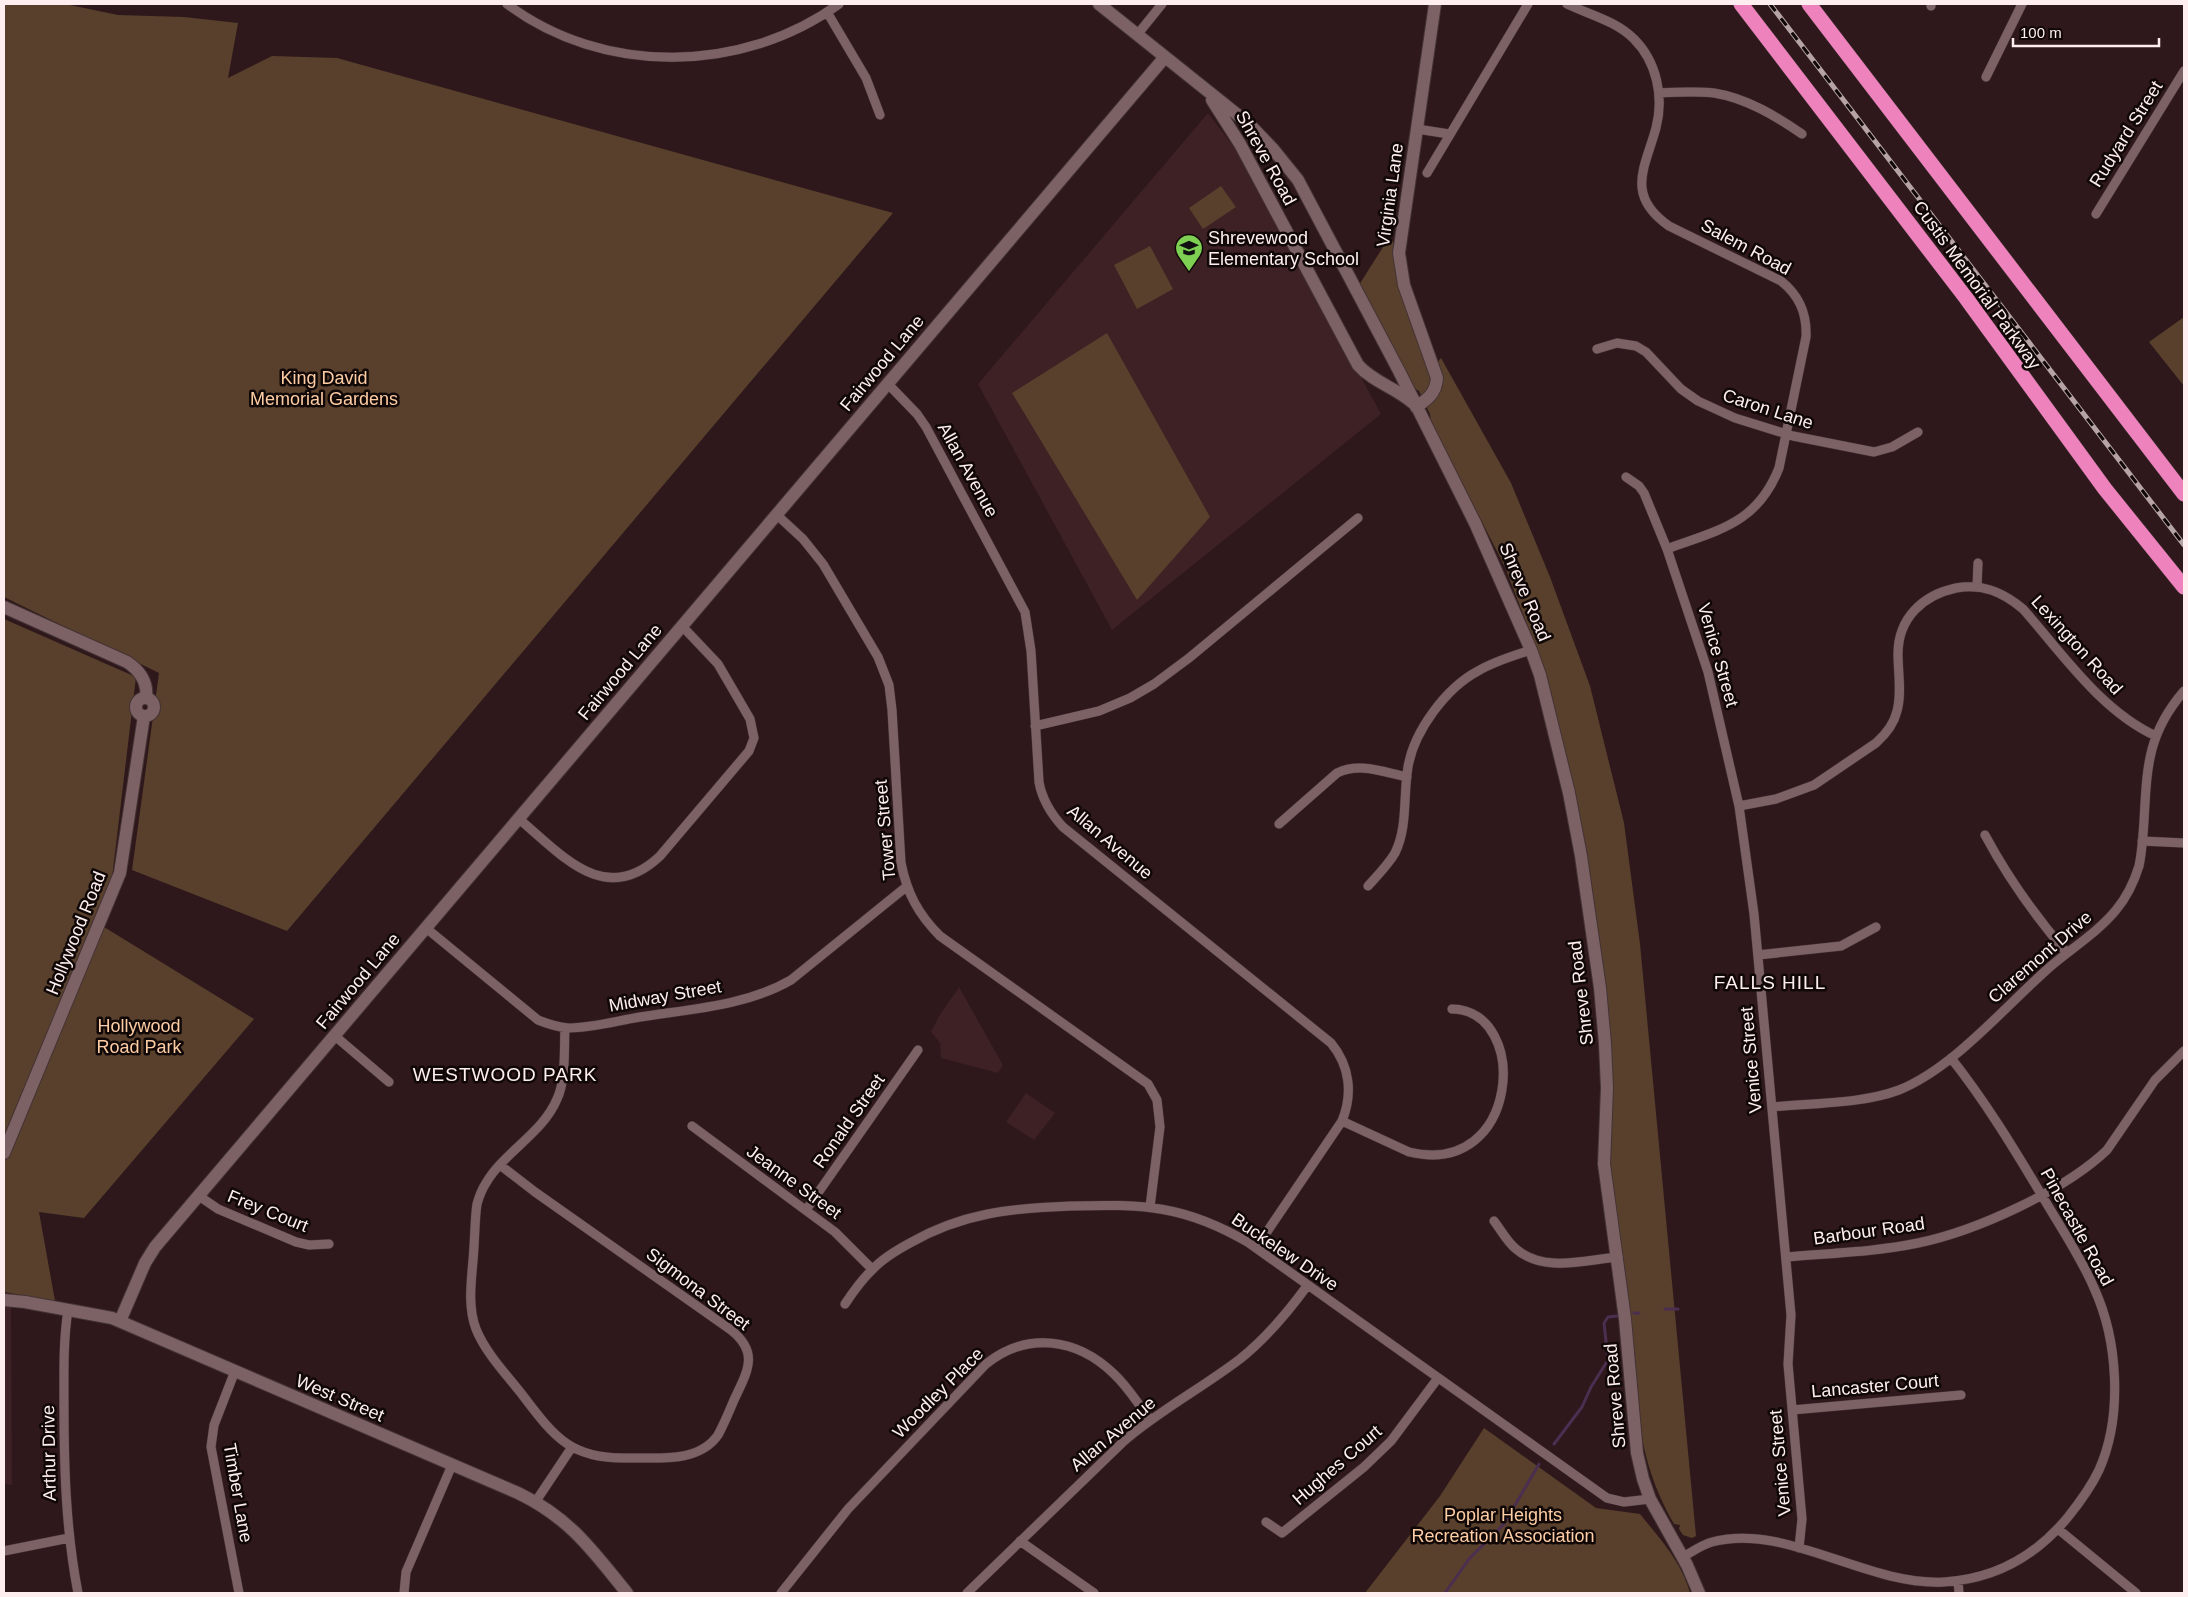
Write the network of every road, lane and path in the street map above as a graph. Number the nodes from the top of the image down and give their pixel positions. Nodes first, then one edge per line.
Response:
1 (507, 4) edge
2 (839, 4) edge
3 (1099, 4) edge
4 (1162, 4) edge
5 (1435, 4) edge
6 (1528, 4) edge
7 (1567, 4) edge
8 (1741, 4) edge
9 (1809, 4) edge
10 (2022, 4) edge
11 (827, 12) junction
12 (1137, 35) junction
13 (1165, 57) junction
14 (2184, 71) edge
15 (1986, 77) dead end
16 (1207, 92) junction
17 (1659, 93) junction
18 (880, 115) dead end
19 (1417, 129) junction
20 (1449, 134) junction
21 (1802, 134) dead end
22 (1427, 173) dead end
23 (2096, 214) dead end
24 (1597, 349) dead end
25 (1399, 371) junction
26 (1379, 381) junction
27 (888, 384) junction
28 (1416, 406) junction
29 (1918, 432) dead end
30 (1787, 434) junction
31 (1626, 477) dead end
32 (2184, 494) edge
33 (776, 515) junction
34 (1358, 518) dead end
35 (1667, 549) junction
36 (1978, 563) dead end
37 (1977, 586) junction
38 (2184, 587) edge
39 (4, 607) edge
40 (682, 626) junction
41 (1531, 650) junction
42 (2184, 691) edge
43 (1035, 726) junction
44 (2156, 736) junction
45 (1407, 778) junction
46 (1739, 806) junction
47 (519, 819) junction
48 (1279, 824) dead end
49 (1985, 835) dead end
50 (2142, 841) junction
51 (2184, 843) edge
52 (1368, 886) dead end
53 (906, 887) junction
54 (1876, 927) dead end
55 (426, 928) junction
56 (2067, 953) junction
57 (1758, 955) junction
58 (1452, 1009) dead end
59 (565, 1028) junction
60 (335, 1036) junction
61 (918, 1050) dead end
62 (2184, 1051) edge
63 (1950, 1058) junction
64 (388, 1082) dead end
65 (1772, 1107) junction
66 (1342, 1121) junction
67 (692, 1126) dead end
68 (4, 1153) edge
69 (500, 1165) junction
70 (2042, 1195) junction
71 (199, 1196) junction
72 (1150, 1207) junction
73 (806, 1210) junction
74 (1494, 1221) dead end
75 (329, 1244) dead end
76 (1256, 1248) junction
77 (1618, 1257) junction
78 (1786, 1258) junction
79 (872, 1269) junction
80 (1307, 1286) junction
81 (4, 1300) edge
82 (845, 1304) dead end
83 (68, 1310) junction
84 (120, 1322) junction
85 (236, 1371) junction
86 (1438, 1378) junction
87 (1961, 1395) dead end
88 (1792, 1410) junction
89 (1150, 1419) junction
90 (572, 1448) junction
91 (452, 1465) junction
92 (1650, 1499) junction
93 (536, 1501) junction
94 (1266, 1522) dead end
95 (2058, 1529) junction
96 (69, 1538) junction
97 (1020, 1542) junction
98 (1799, 1548) junction
99 (4, 1551) edge
100 (1683, 1557) junction
101 (1958, 1581) junction
102 (78, 1593) edge
103 (239, 1593) edge
104 (404, 1593) edge
105 (627, 1593) edge
106 (781, 1593) edge
107 (967, 1593) edge
108 (1094, 1593) edge
109 (1699, 1593) edge
110 (1959, 1593) edge
111 (2136, 1593) edge

1 - 11 street
2 - 11 street
3 - 12 main road, Shreve Road
4 - 12 street
5 - 19 main road, Virginia Lane
6 - 20 street
7 - 17 street, Salem Road
8 - 38 highway, Custis Memorial Parkway
9 - 32 highway, Custis Memorial Parkway
10 - 15 street
11 - 18 street
12 - 13 main road, Shreve Road
13 - 16 main road, Shreve Road
13 - 27 main road, Fairwood Lane
14 - 23 street, Rudyard Street
16 - 25 main road, Shreve Road
16 - 26 main road, Shreve Road
17 - 21 street
17 - 30 street, Salem Road
19 - 20 street
19 - 28 main road, Virginia Lane
20 - 22 street
24 - 30 street, Caron Lane
25 - 26 main road
25 - 28 main road, Shreve Road
26 - 28 main road, Shreve Road
27 - 33 main road, Fairwood Lane
27 - 43 street, Allan Avenue
28 - 41 main road, Shreve Road
29 - 30 street, Caron Lane
30 - 35 street, Salem Road
31 - 35 street, Venice Street
33 - 40 main road, Fairwood Lane
33 - 53 street, Tower Street
34 - 43 street
35 - 46 street, Venice Street
36 - 37 street
37 - 44 street, Lexington Road
37 - 46 street, Lexington Road
39 - 68 main road, Hollywood Road
40 - 47 main road, Fairwood Lane
40 - 47 street
41 - 45 street
41 - 77 main road, Shreve Road
42 - 44 street, Claremont Drive
43 - 66 street, Allan Avenue
44 - 50 street, Claremont Drive
45 - 48 street
45 - 52 street
46 - 57 street, Venice Street
47 - 55 main road, Fairwood Lane
49 - 56 street
50 - 51 street
50 - 56 street, Claremont Drive
53 - 59 street, Midway Street
53 - 72 street, Tower Street
54 - 57 street
55 - 59 street, Midway Street
55 - 60 main road, Fairwood Lane
56 - 63 street, Claremont Drive
57 - 65 street, Venice Street
58 - 66 street
59 - 69 street
60 - 64 street
60 - 71 main road, Fairwood Lane
61 - 73 street, Ronald Street
62 - 70 street, Barbour Road
63 - 65 street, Claremont Drive
63 - 70 street, Pinecastle Road
65 - 78 street, Venice Street
66 - 76 street, Allan Avenue
67 - 73 street, Jeanne Street
69 - 90 street
69 - 90 street, Sigmona Street
70 - 78 street, Barbour Road
70 - 95 street, Pinecastle Road
71 - 75 street, Frey Court
71 - 84 main road, Fairwood Lane
72 - 76 street, Buckelew Drive
72 - 79 street, Buckelew Drive
73 - 79 street, Jeanne Street
74 - 77 street
76 - 80 street, Buckelew Drive
77 - 92 main road, Shreve Road
78 - 88 street, Venice Street
79 - 82 street, Buckelew Drive
80 - 86 street, Buckelew Drive
80 - 89 street, Allan Avenue
81 - 83 main road, West Street
83 - 84 main road, West Street
83 - 96 street, Arthur Drive
84 - 85 main road, West Street
85 - 91 main road, West Street
85 - 103 street, Timber Lane
86 - 92 street, Buckelew Drive
86 - 94 street, Hughes Court
87 - 88 street, Lancaster Court
88 - 98 street, Venice Street
89 - 97 street, Allan Avenue
89 - 106 street, Woodley Place
90 - 93 street
91 - 93 main road, West Street
91 - 104 street
92 - 100 main road, Shreve Road
93 - 105 main road, West Street
95 - 101 street, Pinecastle Road
95 - 111 street
96 - 99 street
96 - 102 street, Arthur Drive
97 - 107 street, Allan Avenue
97 - 108 street
98 - 100 street, Pinecastle Road
98 - 101 street, Pinecastle Road
100 - 109 main road, Shreve Road
101 - 110 street

